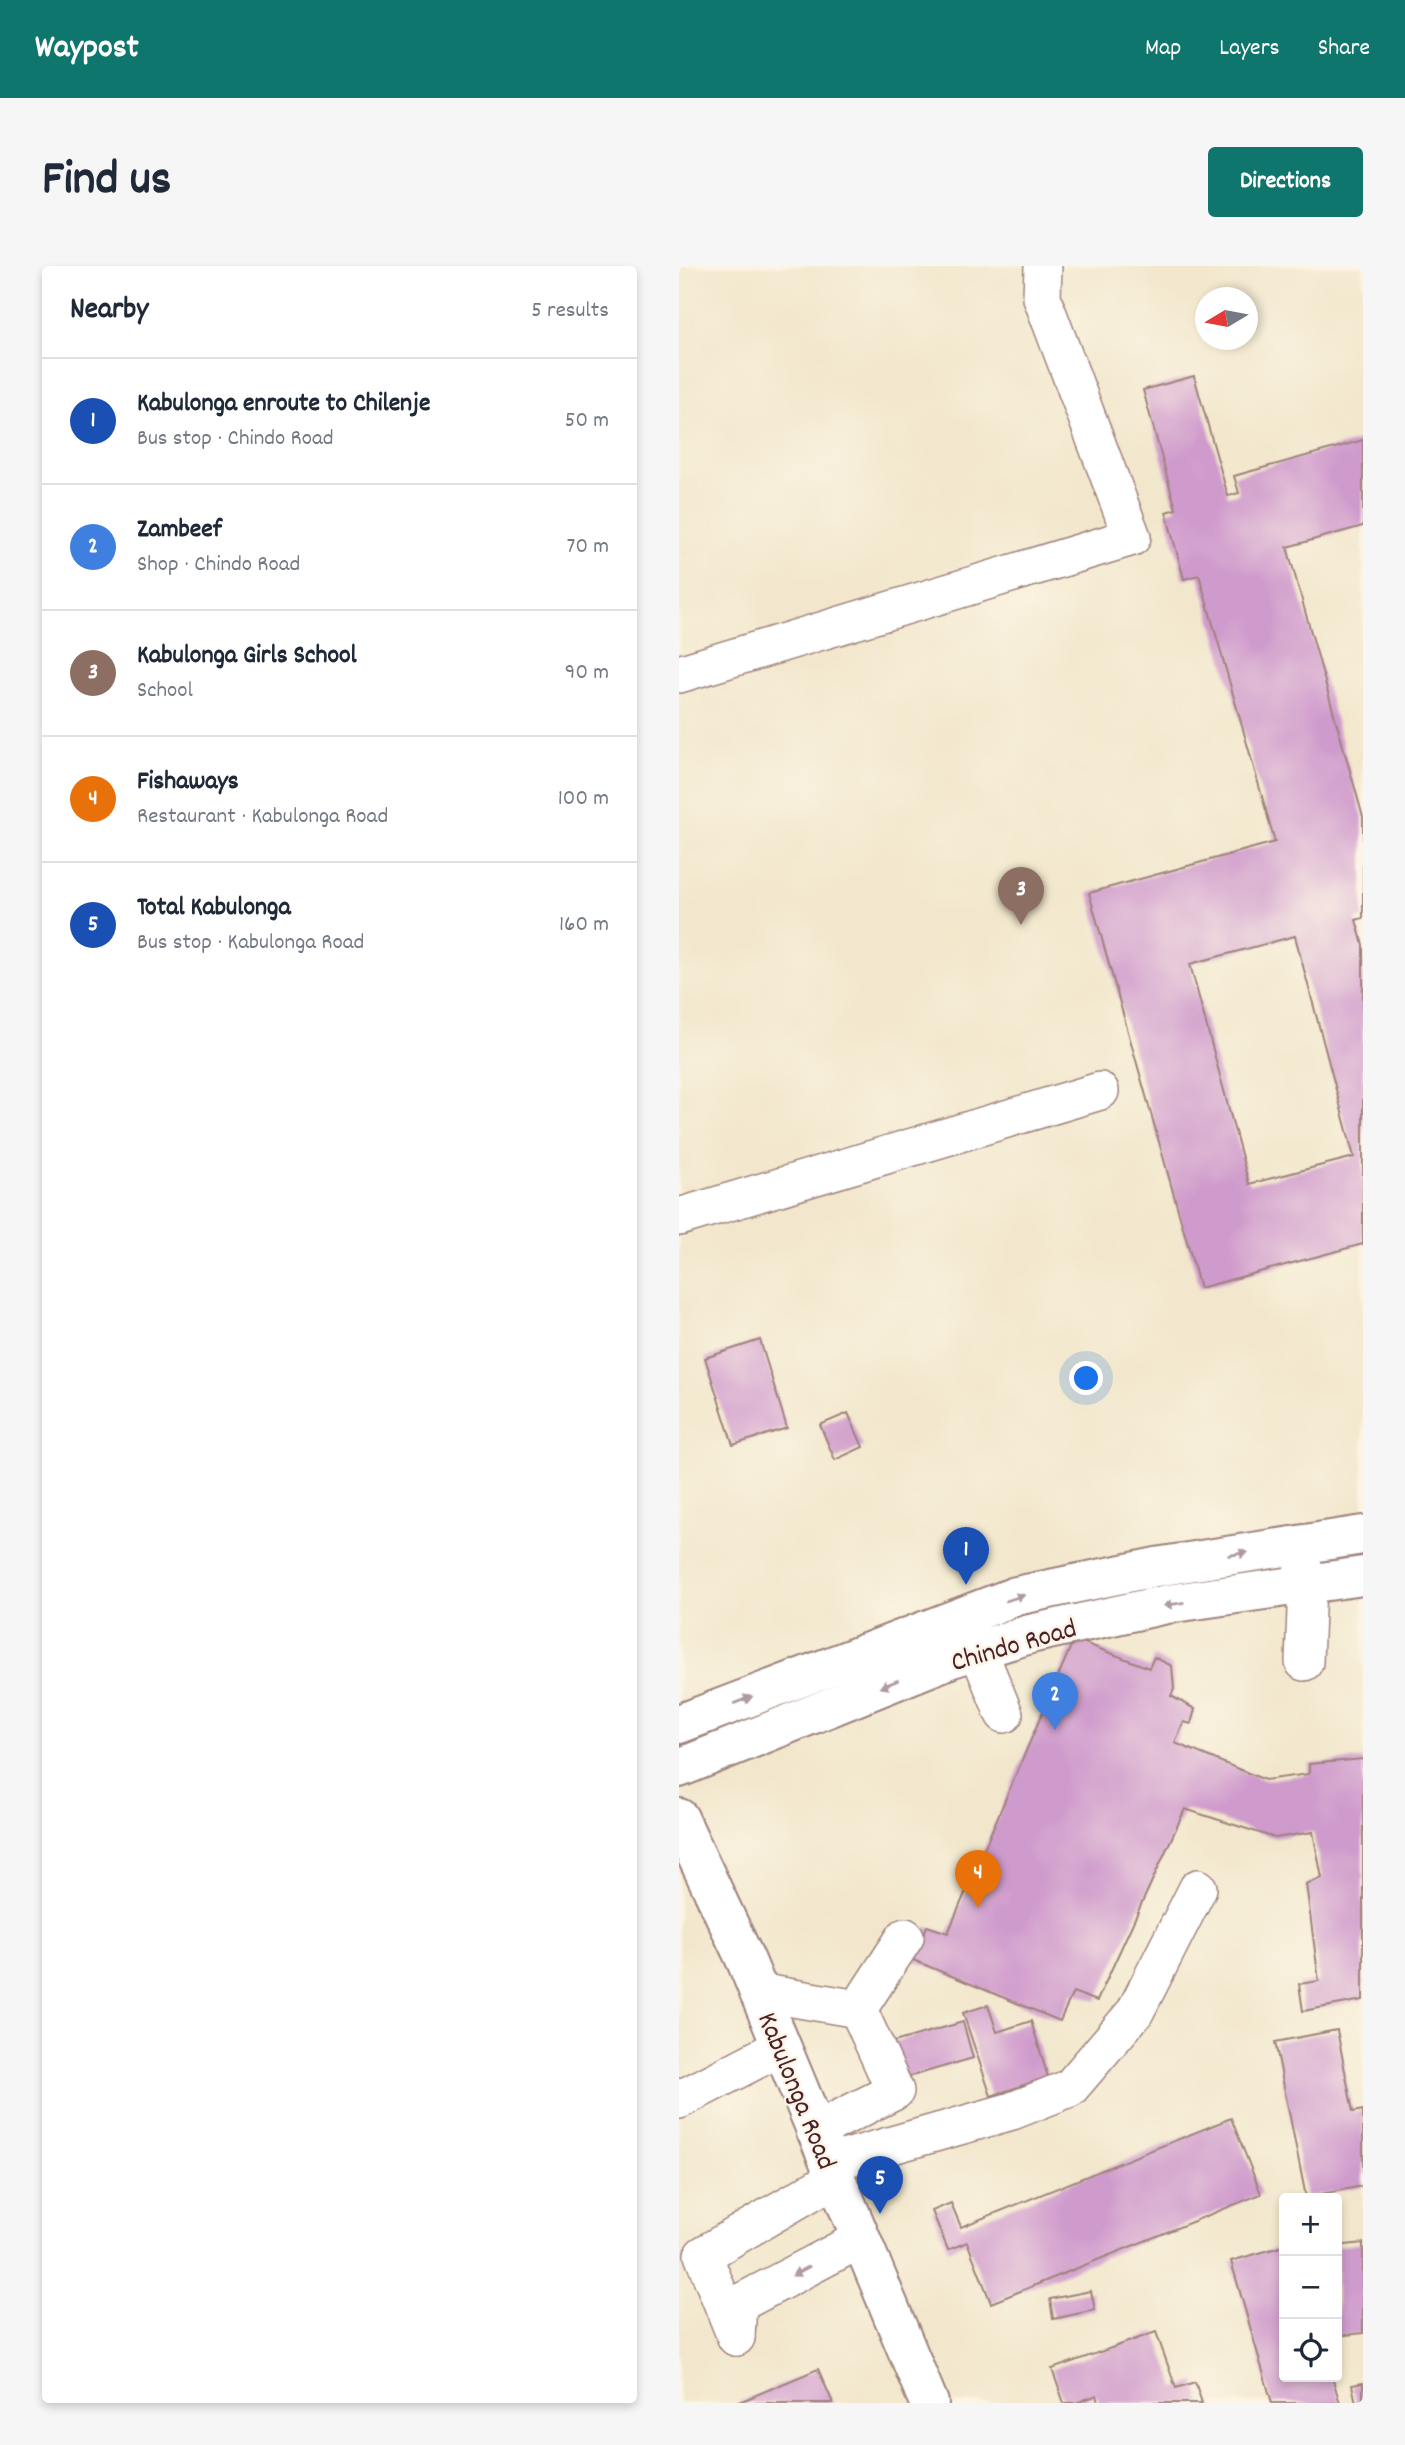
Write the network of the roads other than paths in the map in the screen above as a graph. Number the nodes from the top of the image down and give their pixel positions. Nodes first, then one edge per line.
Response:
1 (1043, 266) edge
2 (679, 674) edge
3 (1100, 1091) dead end
4 (679, 1217) edge
5 (1363, 1535) edge
6 (1298, 1545) junction
7 (1363, 1576) edge
8 (1307, 1584) junction
9 (971, 1632) junction
10 (1304, 1662) dead end
11 (1004, 1714) dead end
12 (679, 1724) edge
13 (679, 1768) edge
14 (679, 1818) edge
15 (1198, 1888) dead end
16 (905, 1937) dead end
17 (758, 1992) junction
18 (858, 2009) junction
19 (781, 2047) junction
20 (679, 2100) edge
21 (826, 2157) junction
22 (860, 2239) junction
23 (929, 2403) edge

1 - 2 lane
3 - 4 lane
5 - 6 main road, Chindo Road
6 - 8 lane
9 -> 6 main road, Chindo Road
7 - 8 main road, Chindo Road
8 -> 9 main road, Chindo Road
8 - 10 lane
9 - 11 lane
12 -> 9 main road, Chindo Road
9 -> 13 main road, Chindo Road
14 - 17 main road, Kabulonga Road
15 - 21 lane
16 - 18 lane
17 - 18 lane
17 - 19 main road, Kabulonga Road
18 - 21 lane
19 - 20 lane
19 - 21 main road, Kabulonga Road
21 - 22 main road, Kabulonga Road
22 -> 21 lane
22 - 23 main road, Kabulonga Road

